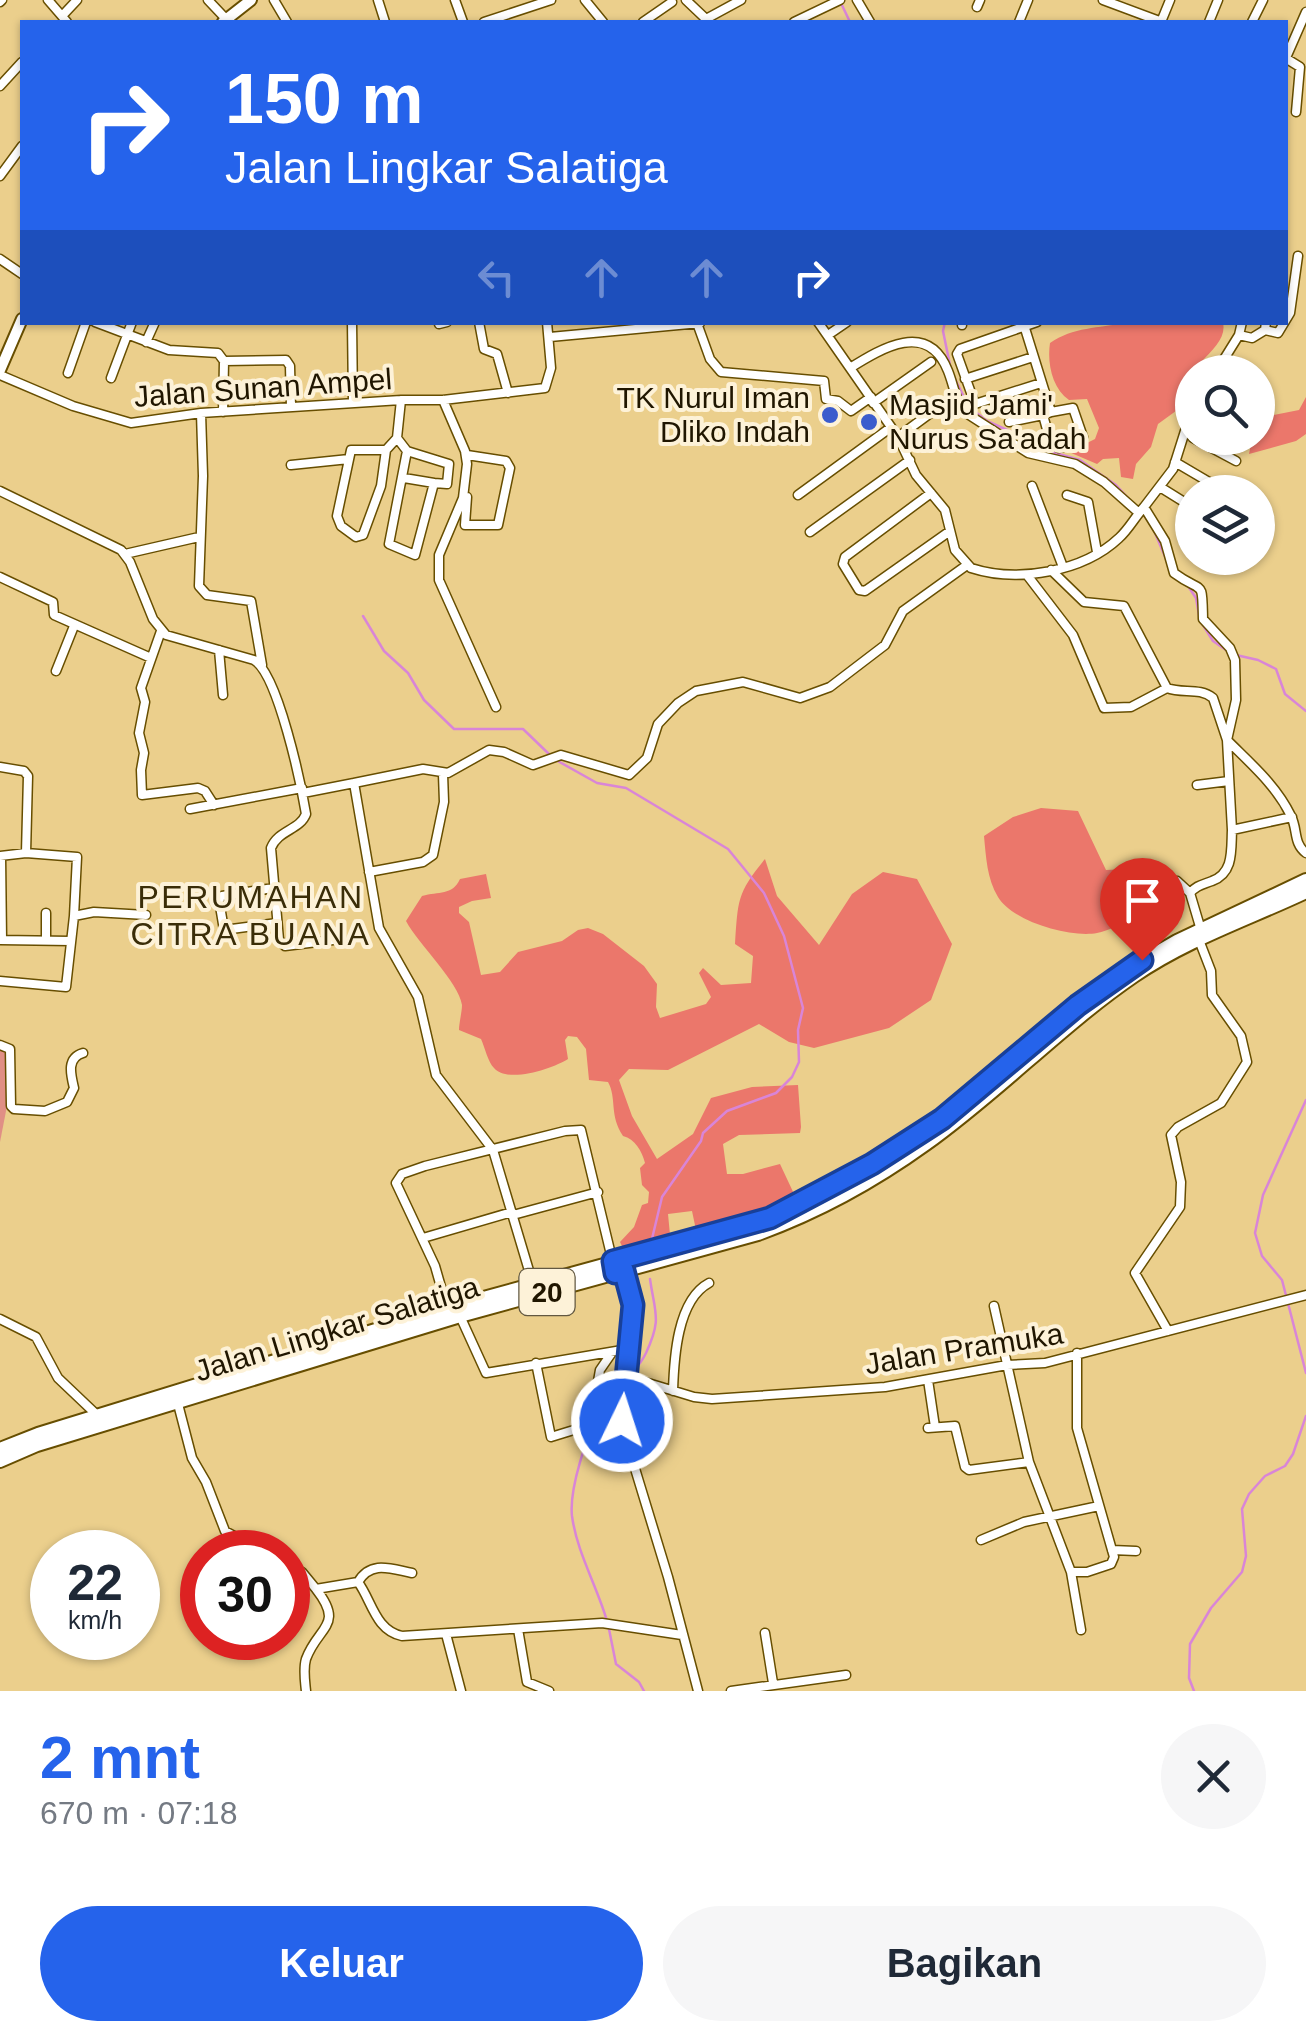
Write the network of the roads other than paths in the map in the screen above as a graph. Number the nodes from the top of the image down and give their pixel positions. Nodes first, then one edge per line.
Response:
1 (48, 0) edge
2 (77, 0) edge
3 (208, 0) edge
4 (251, 0) edge
5 (551, 0) edge
6 (602, 0) edge
7 (686, 0) edge
8 (741, 0) edge
9 (1103, 0) edge
10 (839, 1) edge
11 (672, 2) edge
12 (1121, 3) edge
13 (589, 4) edge
14 (1306, 12) edge
15 (63, 20) edge
16 (223, 20) edge
17 (225, 20) edge
18 (490, 20) edge
19 (647, 20) edge
20 (706, 20) edge
21 (709, 20) edge
22 (798, 20) edge
23 (1158, 20) edge
24 (1288, 55) edge
25 (1288, 61) edge
26 (20, 64) edge
27 (0, 86) edge
28 (1296, 112) dead end
29 (20, 149) edge
30 (0, 176) edge
31 (1298, 256) dead end
32 (1288, 316) edge
33 (20, 323) edge
34 (85, 325) edge
35 (102, 325) edge
36 (131, 325) edge
37 (154, 325) edge
38 (352, 325) edge
39 (479, 325) edge
40 (547, 325) edge
41 (701, 325) edge
42 (820, 325) edge
43 (843, 325) edge
44 (1024, 325) edge
45 (1241, 325) edge
46 (1284, 325) edge
47 (629, 326) edge
48 (1266, 326) edge
49 (126, 335) junction
50 (1238, 335) junction
51 (828, 336) junction
52 (550, 337) junction
53 (146, 342) junction
54 (948, 349) junction
55 (1226, 355) edge
56 (1033, 357) junction
57 (224, 361) junction
58 (931, 362) dead end
59 (850, 368) junction
60 (0, 373) edge
61 (68, 373) dead end
62 (111, 378) dead end
63 (964, 380) junction
64 (1041, 383) junction
65 (508, 393) junction
66 (401, 400) junction
67 (443, 400) junction
68 (872, 400) junction
69 (352, 402) junction
70 (291, 407) junction
71 (936, 409) dead end
72 (223, 412) junction
73 (202, 413) junction
74 (1047, 414) junction
75 (1009, 422) dead end
76 (890, 428) junction
77 (898, 437) junction
78 (397, 438) junction
79 (386, 450) junction
80 (408, 451) junction
81 (1179, 455) edge
82 (1225, 455) edge
83 (470, 457) junction
84 (349, 459) junction
85 (910, 460) junction
86 (1236, 461) dead end
87 (1175, 462) junction
88 (291, 466) dead end
89 (1197, 475) edge
90 (404, 478) junction
91 (434, 484) junction
92 (1032, 486) dead end
93 (1160, 487) junction
94 (0, 492) edge
95 (930, 493) junction
96 (798, 495) dead end
97 (1068, 495) dead end
98 (1175, 496) edge
99 (1142, 510) junction
100 (950, 531) junction
101 (810, 532) dead end
102 (199, 537) junction
103 (1098, 552) junction
104 (125, 554) junction
105 (967, 565) junction
106 (1063, 567) junction
107 (1051, 570) junction
108 (1027, 575) junction
109 (0, 576) edge
110 (74, 626) junction
111 (161, 631) junction
112 (220, 650) junction
113 (151, 658) junction
114 (262, 666) junction
115 (56, 672) dead end
116 (1167, 688) junction
117 (223, 694) dead end
118 (496, 707) dead end
119 (1227, 740) junction
120 (0, 768) edge
121 (443, 774) junction
122 (1229, 781) junction
123 (354, 783) junction
124 (1197, 786) dead end
125 (302, 790) junction
126 (214, 804) junction
127 (190, 810) dead end
128 (1292, 818) junction
129 (1232, 830) junction
130 (26, 853) junction
131 (1306, 853) edge
132 (0, 856) edge
133 (368, 872) junction
134 (1306, 880) edge
135 (1177, 881) dead end
136 (272, 888) junction
137 (1306, 892) edge
138 (1190, 893) junction
139 (46, 913) dead end
140 (146, 915) dead end
141 (74, 916) junction
142 (276, 924) junction
143 (1200, 935) junction
144 (1, 940) edge
145 (46, 940) junction
146 (333, 940) dead end
147 (71, 941) junction
148 (0, 981) edge
149 (0, 1045) edge
150 (83, 1053) dead end
151 (493, 1150) junction
152 (598, 1192) junction
153 (513, 1213) junction
154 (423, 1238) junction
155 (617, 1268) junction
156 (533, 1284) junction
157 (709, 1284) dead end
158 (1301, 1297) edge
159 (994, 1306) dead end
160 (447, 1308) junction
161 (460, 1316) junction
162 (0, 1319) edge
163 (1168, 1331) junction
164 (628, 1349) junction
165 (616, 1351) junction
166 (1077, 1353) junction
167 (536, 1363) junction
168 (1007, 1365) junction
169 (625, 1372) junction
170 (928, 1380) junction
171 (673, 1391) junction
172 (178, 1404) junction
173 (136, 1410) junction
174 (98, 1416) junction
175 (0, 1449) edge
176 (0, 1461) edge
177 (1029, 1462) junction
178 (1099, 1506) junction
179 (1051, 1515) junction
180 (224, 1530) edge
181 (981, 1540) dead end
182 (1112, 1550) junction
183 (1136, 1551) dead end
184 (1071, 1572) junction
185 (412, 1573) dead end
186 (310, 1582) edge
187 (358, 1582) junction
188 (316, 1590) junction
189 (518, 1630) junction
190 (1081, 1630) dead end
191 (765, 1633) dead end
192 (446, 1634) junction
193 (682, 1636) junction
194 (846, 1676) dead end
195 (773, 1683) junction
196 (528, 1686) edge
197 (306, 1691) edge
198 (461, 1691) edge
199 (549, 1691) edge
200 (698, 1691) edge
201 (730, 1691) edge

1 - 15 street
2 - 15 street
3 - 16 street
4 - 17 main road
5 - 18 street
6 - 13 street
7 - 20 street
8 - 21 street
9 - 12 street
10 - 22 street
11 - 19 street
12 - 23 street
14 - 24 street
25 - 28 street
26 - 27 street
29 - 30 street
31 - 32 street
33 - 60 main road
34 - 61 street
35 - 49 street
36 - 49 street
37 - 53 street
38 - 69 street
39 - 65 street
40 - 52 street
41 - 68 street
42 - 51 street
43 - 51 street
44 - 54 street
44 - 56 street
45 - 50 street
46 - 48 street
47 - 52 street
48 - 50 street
49 - 53 street
49 - 62 street
50 - 55 street
51 - 59 street
52 - 65 street, Jalan Sunan Ampel
53 - 57 street
54 - 59 street
54 - 63 street
54 - 99 street
56 - 63 street
56 - 64 street
57 - 70 street
57 - 72 street
58 - 68 street
59 - 68 street
60 - 73 street, Jalan Sunan Ampel
63 - 64 street
64 - 74 street
65 - 67 street, Jalan Sunan Ampel
66 - 67 street, Jalan Sunan Ampel
66 - 69 street, Jalan Sunan Ampel
66 - 78 street
67 - 83 street
68 - 76 street
69 - 70 street, Jalan Sunan Ampel
70 - 72 street, Jalan Sunan Ampel
71 - 77 street
72 - 73 street, Jalan Sunan Ampel
73 - 102 street
74 - 74 street
74 - 75 street
76 - 77 street
76 - 96 street
77 - 85 street
78 - 79 street
78 - 80 street
79 - 84 street
79 - 84 street
80 - 90 street
80 - 91 street
81 - 87 street
82 - 86 street
83 - 83 street
83 - 118 street
84 - 88 street
85 - 95 street
85 - 101 street
87 - 89 street
87 - 93 street
90 - 91 street
90 - 91 street
92 - 106 street
93 - 98 street
93 - 99 street
94 - 104 street
95 - 100 street
95 - 100 street
97 - 103 street
99 - 103 street
99 - 119 street
100 - 105 street
102 - 104 street
102 - 114 street
103 - 106 street
104 - 111 street
105 - 108 street
105 - 121 street
106 - 107 street
107 - 108 street
107 - 116 street
108 - 116 street
109 - 110 street
110 - 113 street
110 - 115 street
111 - 112 street
111 - 113 street
112 - 114 street
112 - 117 street
113 - 126 street
114 - 125 street
116 - 119 street
119 - 122 street
119 - 128 street
120 - 130 street
121 - 123 street
121 - 133 street
122 - 124 street
122 - 129 street
123 - 125 street
123 - 133 street
125 - 126 street
125 - 136 street
126 - 127 street
128 - 129 street
128 - 131 street
129 - 138 street
130 - 132 street
130 - 141 street
132 - 144 street
133 - 151 street
134 - 143 highway, Jalan Lingkar Salatiga / 20
135 - 138 street
136 - 142 street
136 - 142 street
137 - 143 highway, Jalan Lingkar Salatiga / 20
138 - 143 street
139 - 145 street
140 - 141 street
141 - 147 street
142 - 146 street
143 - 155 highway, Jalan Lingkar Salatiga / 20
143 - 163 street
144 - 145 street
145 - 147 street
147 - 148 street
149 - 150 street
151 - 152 street
151 - 153 street
151 - 154 street
152 - 153 street
152 - 155 street
153 - 154 street
153 - 156 street
154 - 160 street
155 - 156 highway, Jalan Lingkar Salatiga / 20
155 - 161 highway, Jalan Lingkar Salatiga / 20
155 - 164 street
156 - 160 highway, Jalan Lingkar Salatiga / 20
157 - 171 street
158 - 163 street, Jalan Pramuka
159 - 168 street
160 - 173 highway, Jalan Lingkar Salatiga / 20
161 - 167 street
161 - 172 highway, Jalan Lingkar Salatiga / 20
162 - 174 street
163 - 166 street, Jalan Pramuka
164 - 165 street
164 - 169 street
165 - 167 street
165 - 167 street
166 - 168 street, Jalan Pramuka
166 - 178 street
168 - 170 street, Jalan Pramuka
168 - 177 street
169 - 171 street, Jalan Pramuka
169 - 193 street
170 - 171 street, Jalan Pramuka
170 - 177 street
172 - 173 highway, Jalan Lingkar Salatiga / 20
172 - 180 street
173 - 174 highway, Jalan Lingkar Salatiga / 20
173 - 176 highway, Jalan Lingkar Salatiga / 20
174 - 175 highway, Jalan Lingkar Salatiga / 20
177 - 179 street
178 - 179 street
178 - 182 street
179 - 181 street
179 - 184 street
182 - 183 street
182 - 184 street
184 - 190 street
185 - 187 street
186 - 188 street
187 - 188 street
187 - 192 street
188 - 197 street
189 - 192 street
189 - 193 street
189 - 196 street
191 - 195 street
192 - 198 street
193 - 200 street
194 - 195 street
195 - 201 street
196 - 199 street

